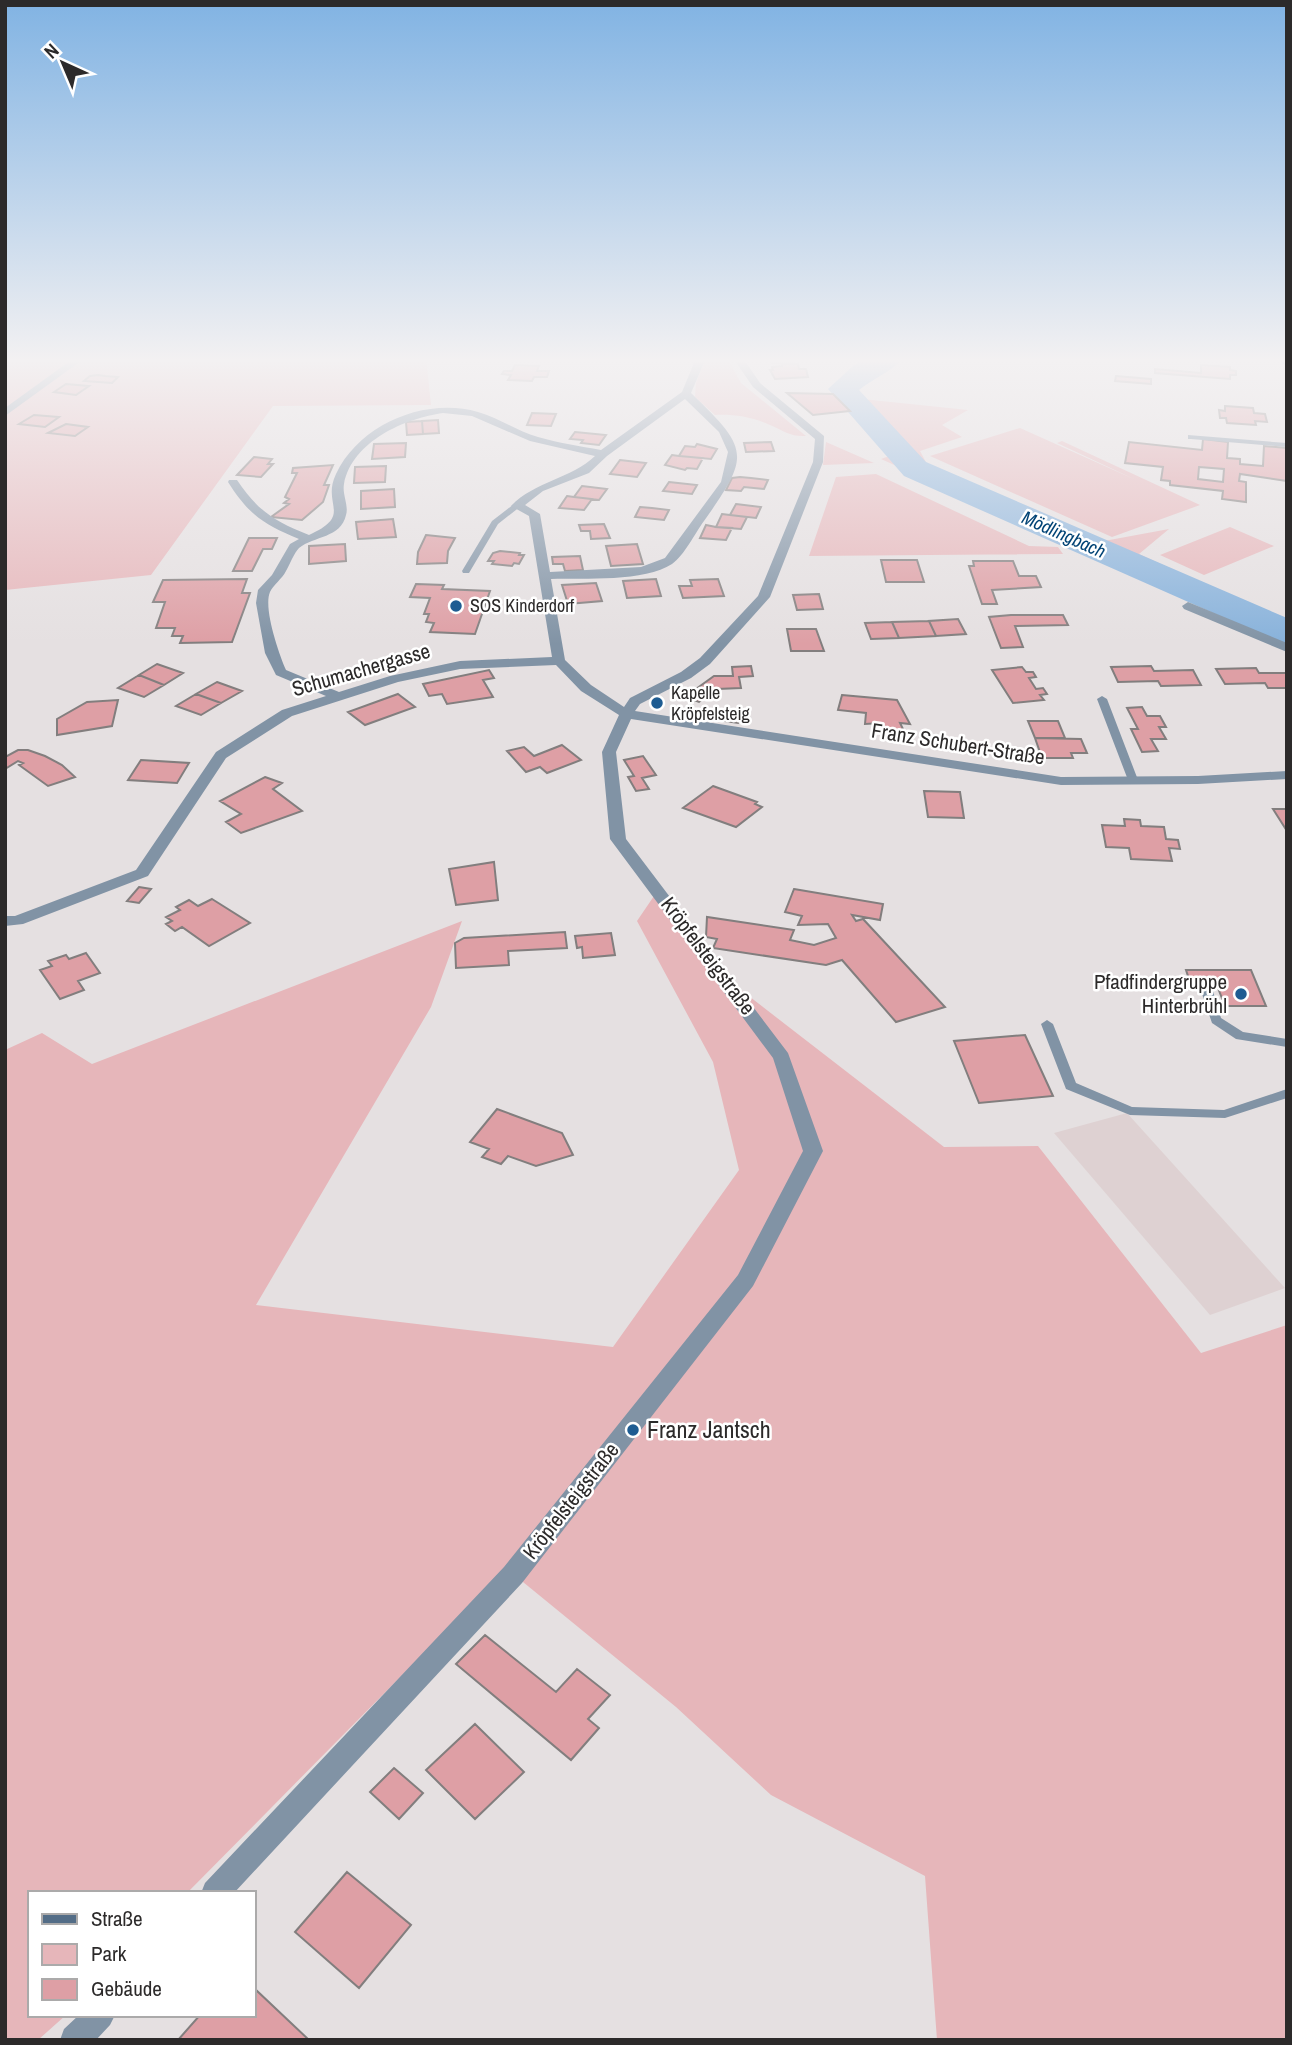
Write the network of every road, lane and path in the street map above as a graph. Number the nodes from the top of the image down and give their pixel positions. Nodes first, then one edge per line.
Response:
1 (356, 453) edge
2 (733, 453) edge
3 (819, 453) edge
4 (603, 454) edge
5 (233, 482) dead end
6 (517, 506) junction
7 (309, 539) junction
8 (466, 571) dead end
9 (543, 576) junction
10 (1188, 606) dead end
11 (1287, 648) edge
12 (559, 662) junction
13 (336, 696) junction
14 (1102, 699) dead end
15 (626, 714) junction
16 (1287, 775) edge
17 (1133, 780) junction
18 (5, 921) edge
19 (1208, 991) dead end
20 (1047, 1024) dead end
21 (1287, 1043) edge
22 (1287, 1093) edge
23 (217, 1891) edge
24 (98, 2017) edge
25 (75, 2040) edge

1 - 7 street
2 - 9 street
3 - 15 street, Kröpfelsteigstraße
4 - 6 street
5 - 7 street
6 - 8 lane
6 - 9 street
7 - 13 street
9 - 12 street
10 - 11 street
12 - 13 street, Schumachergasse
12 - 15 street
13 - 18 street, Schumachergasse
14 - 17 lane
15 - 17 street, Franz Schubert-Straße
15 - 23 street, Kröpfelsteigstraße
16 - 17 street, Franz Schubert-Straße
19 - 21 lane
20 - 22 lane
24 - 25 street

